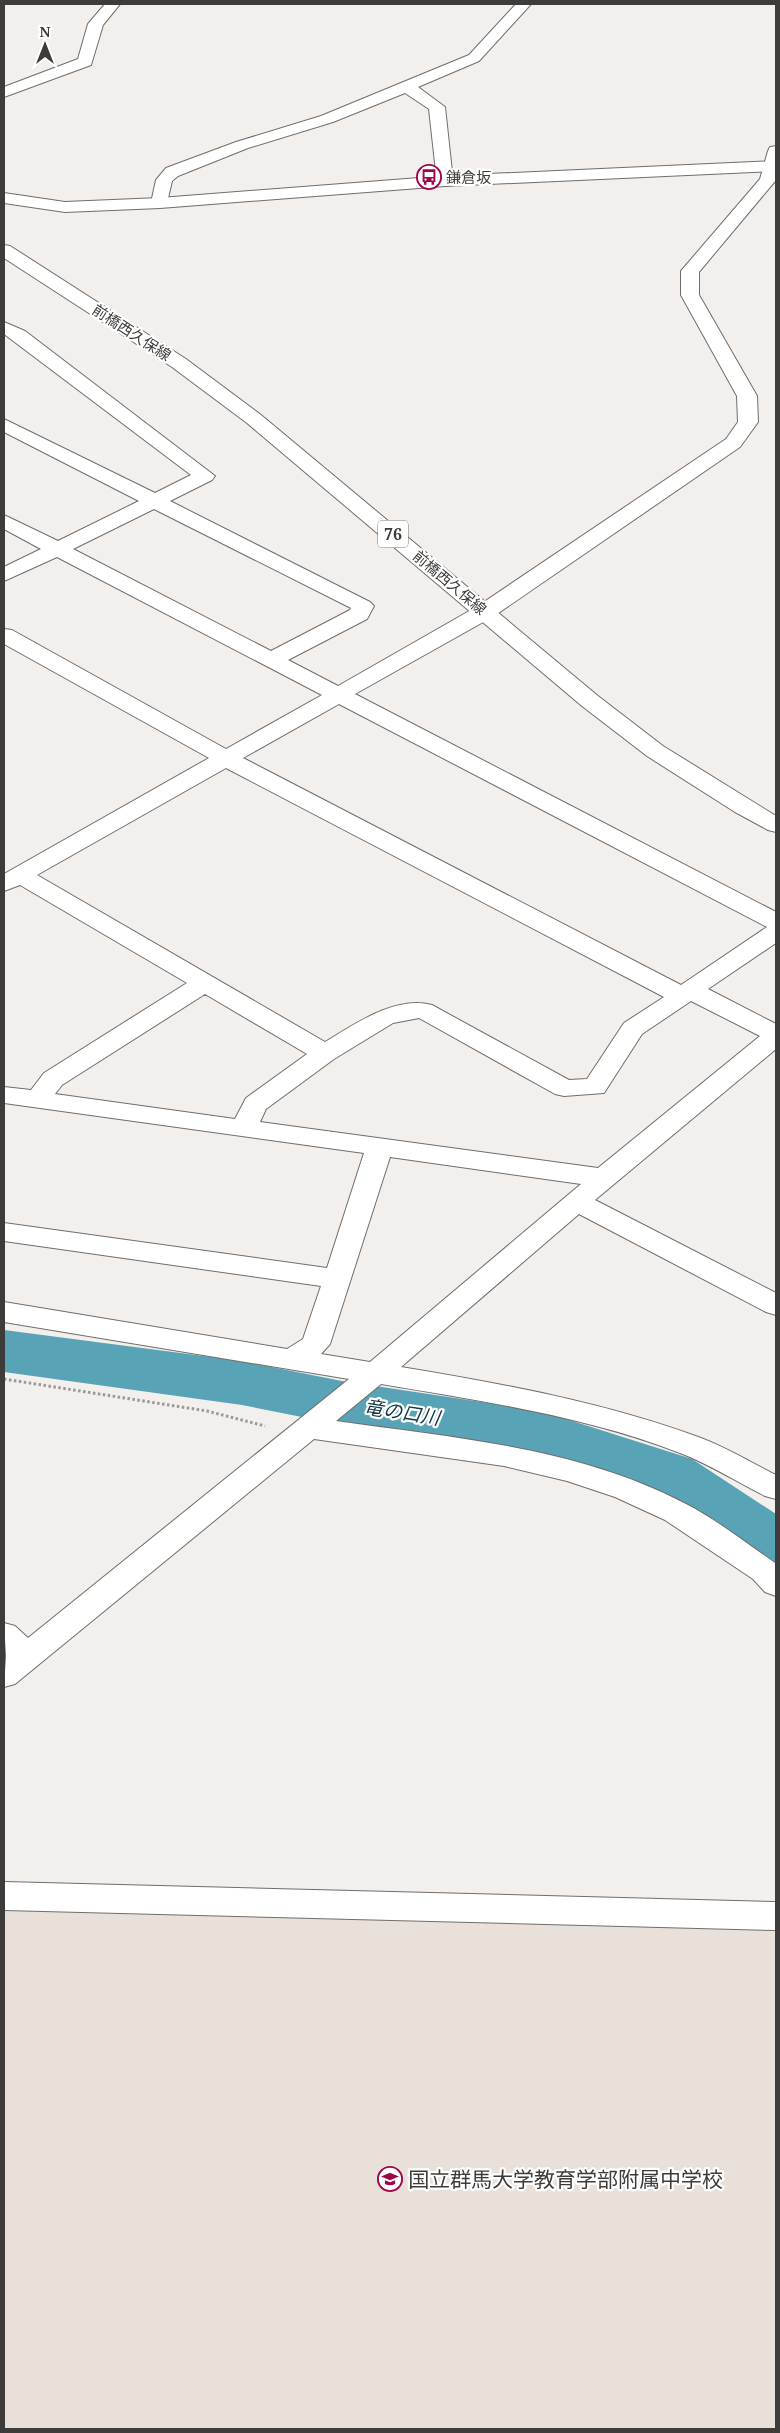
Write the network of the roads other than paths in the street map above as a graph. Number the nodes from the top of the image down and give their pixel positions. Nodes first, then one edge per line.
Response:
1 (113, 4) edge
2 (524, 4) edge
3 (407, 87) junction
4 (4, 92) edge
5 (775, 161) edge
6 (445, 181) junction
7 (4, 198) edge
8 (160, 203) junction
9 (4, 250) edge
10 (4, 327) edge
11 (4, 425) edge
12 (154, 501) junction
13 (4, 521) edge
14 (57, 548) junction
15 (4, 575) edge
16 (486, 611) junction
17 (4, 635) edge
18 (271, 660) junction
19 (338, 694) junction
20 (226, 758) junction
21 (776, 825) edge
22 (12, 879) edge
23 (776, 922) edge
24 (776, 932) edge
25 (205, 983) junction
26 (686, 993) junction
27 (776, 1035) edge
28 (325, 1054) junction
29 (4, 1095) edge
30 (37, 1100) junction
31 (244, 1128) junction
32 (380, 1147) junction
33 (604, 1178) junction
34 (577, 1202) junction
35 (4, 1232) edge
36 (337, 1279) junction
37 (776, 1306) edge
38 (4, 1312) edge
39 (294, 1358) junction
40 (373, 1375) junction
41 (314, 1423) junction
42 (776, 1488) edge
43 (776, 1584) edge
44 (4, 1635) edge
45 (15, 1665) edge
46 (4, 1896) edge
47 (776, 1916) edge

1 - 4 street
2 - 3 street
3 - 6 street
3 - 8 street
5 - 6 street
5 - 16 street
6 - 8 street
7 - 8 street
9 - 16 street, 前橋西久保線 / 76
10 - 12 street
11 - 12 street
12 - 14 street
12 - 18 street
13 - 14 street
14 - 15 street
14 - 18 street
16 - 19 street
16 - 21 street, 前橋西久保線 / 76
17 - 20 street
18 - 19 street
19 - 20 street
19 - 23 street
20 - 22 street
20 - 26 street
22 - 25 street
24 - 26 street
25 - 28 street
25 - 30 street
26 - 27 street
26 - 28 street
27 - 33 street
28 - 31 street
29 - 30 street
30 - 31 street
31 - 32 street
32 - 33 street
32 - 36 street
33 - 34 street
34 - 37 street
34 - 40 street
35 - 36 street
36 - 39 street
38 - 39 street
39 - 40 street
40 - 41 street
40 - 42 street
41 - 43 street
41 - 45 street
44 - 45 street
46 - 47 street

